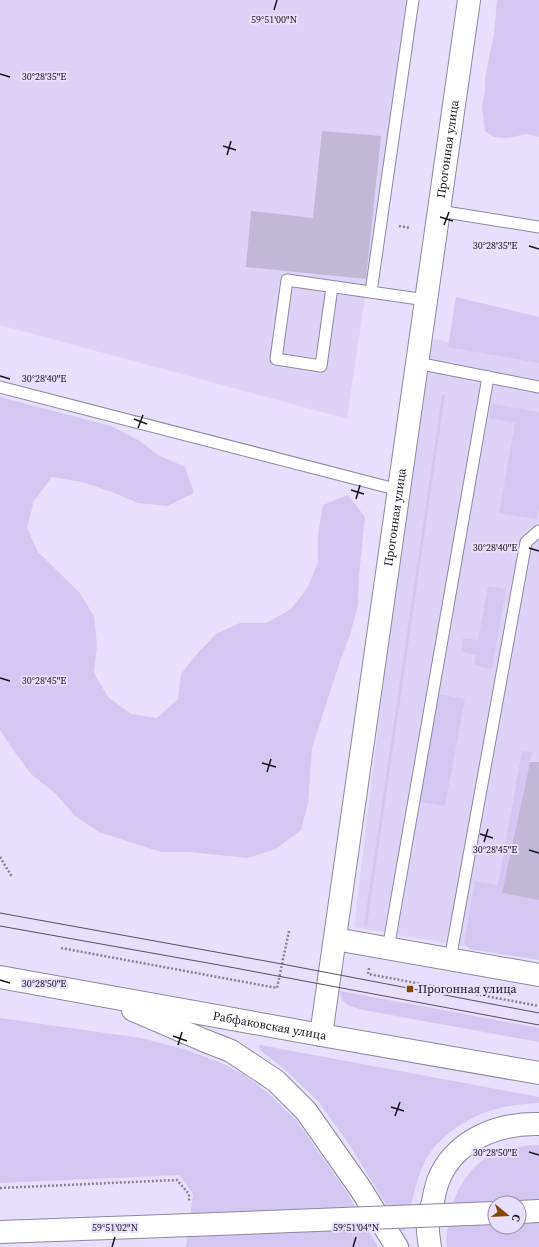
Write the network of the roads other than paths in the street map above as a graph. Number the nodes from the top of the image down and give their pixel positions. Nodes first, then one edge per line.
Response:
1 (413, 0) edge
2 (469, 0) edge
3 (439, 211) junction
4 (539, 227) edge
5 (332, 287) junction
6 (371, 292) junction
7 (426, 300) junction
8 (417, 363) junction
9 (488, 376) junction
10 (0, 387) edge
11 (539, 387) edge
12 (399, 490) junction
13 (539, 531) edge
14 (335, 939) junction
15 (380, 948) junction
16 (450, 960) junction
17 (539, 975) edge
18 (0, 977) edge
19 (98, 996) junction
20 (321, 1035) junction
21 (539, 1073) edge
22 (539, 1124) edge
23 (539, 1211) edge
24 (527, 1212) edge
25 (487, 1213) edge
26 (0, 1232) edge
27 (397, 1247) edge
28 (430, 1247) edge

1 - 6 lane
2 - 3 main road, Прогонная улица
3 - 4 lane
3 - 7 main road, Прогонная улица
5 - 5 lane
5 - 6 lane
6 - 7 lane
7 - 8 main road, Прогонная улица
8 - 9 lane
8 - 12 main road, Прогонная улица
9 - 11 lane
9 - 15 lane
10 - 12 lane
12 - 14 main road, Прогонная улица
13 - 16 lane
14 - 15 main road
14 - 20 main road, Прогонная улица
15 - 16 main road
16 - 17 main road
18 - 19 main road, Рабфаковская улица
19 - 20 main road, Рабфаковская улица
19 - 27 main road
20 - 21 main road, Рабфаковская улица
22 - 28 main road
23 - 24 main road
25 - 26 main road, bridge

